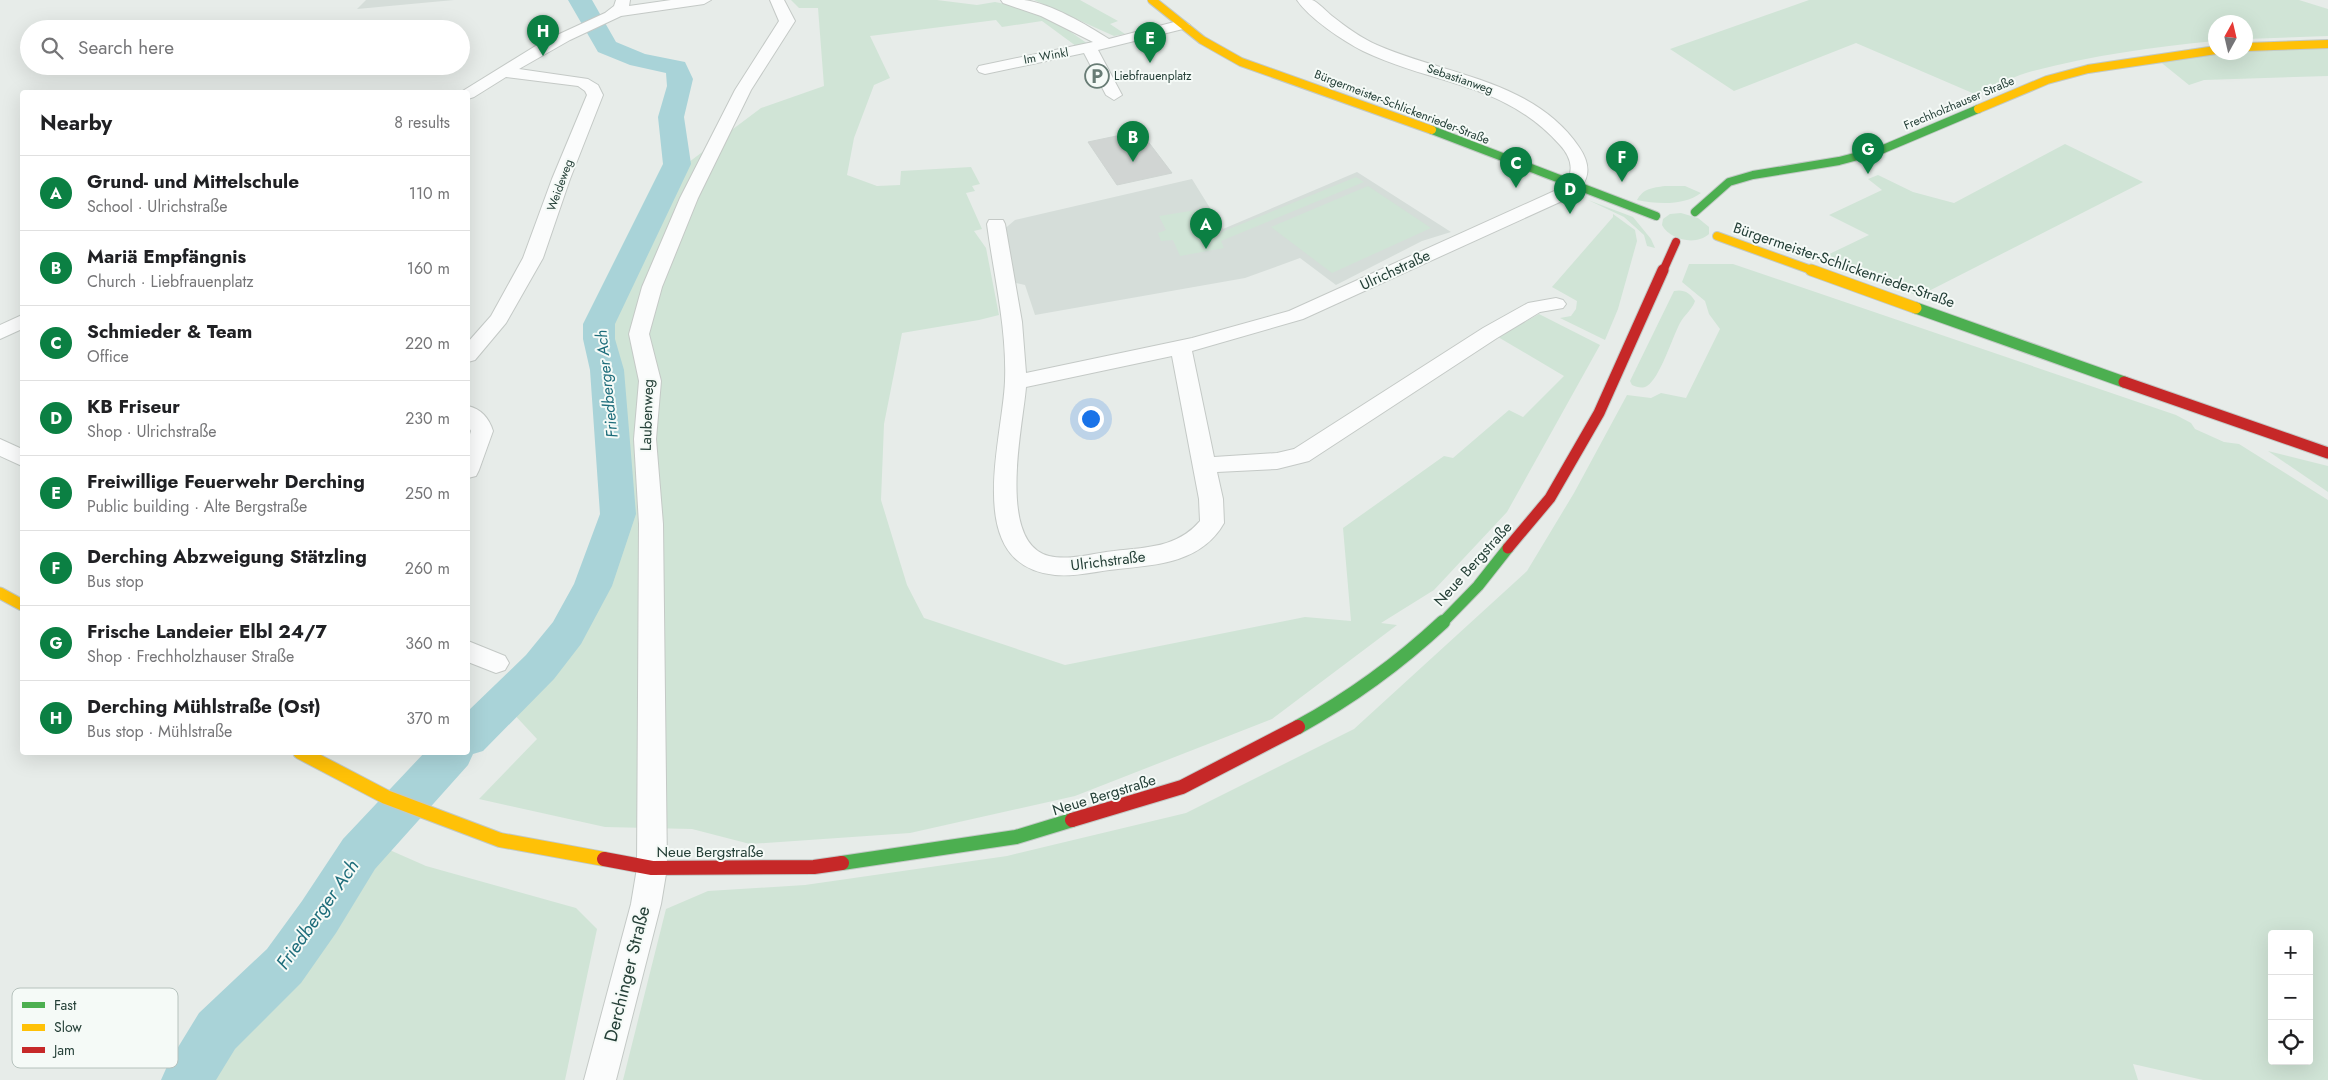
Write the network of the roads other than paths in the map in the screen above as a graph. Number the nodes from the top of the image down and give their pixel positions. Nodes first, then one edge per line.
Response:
1 (704, 0) edge
2 (777, 0) edge
3 (1008, 0) edge
4 (1152, 0) edge
5 (1304, 0) edge
6 (620, 6) edge
7 (1182, 26) junction
8 (1107, 44) junction
9 (2328, 44) edge
10 (2253, 47) edge
11 (1089, 48) junction
12 (2208, 51) edge
13 (985, 69) dead end
14 (504, 72) junction
15 (470, 93) edge
16 (1114, 96) dead end
17 (1574, 187) junction
18 (1680, 209) dead end
19 (1695, 212) junction
20 (996, 224) dead end
21 (1656, 230) dead end
22 (1676, 242) dead end
23 (1556, 304) dead end
24 (20, 322) edge
25 (0, 333) edge
26 (1181, 348) junction
27 (470, 353) edge
28 (1016, 382) junction
29 (470, 416) edge
30 (0, 447) edge
31 (2328, 453) edge
32 (20, 457) edge
33 (470, 464) edge
34 (1205, 465) junction
35 (0, 593) edge
36 (20, 604) edge
37 (470, 652) edge
38 (496, 663) dead end
39 (306, 755) edge
40 (652, 868) junction
41 (600, 1080) edge

1 - 6 street
2 - 40 street, Laubenweg
3 - 8 street
4 - 7 main road, Bürgermeister-Schlickenrieder-Straße
5 - 17 street, Sebastianweg
6 - 14 street
7 - 8 street, Im Winkl
7 - 17 main road, Bürgermeister-Schlickenrieder-Straße
8 - 11 street, Im Winkl
9 - 10 main road
11 - 13 street, Im Winkl
11 - 16 street
12 - 19 main road, Frechholzhauser Straße
14 - 15 street
14 - 27 street, Weideweg
17 - 21 main road, Bürgermeister-Schlickenrieder-Straße
17 - 26 street, Ulrichstraße
18 - 19 main road
19 - 31 main road, Bürgermeister-Schlickenrieder-Straße
20 - 28 street, Ulrichstraße
22 - 40 main road, Neue Bergstraße
23 - 34 street
24 - 25 street
26 - 28 street, Ulrichstraße
26 - 34 street, Ulrichstraße
28 - 34 street, Ulrichstraße
29 - 33 street
30 - 32 street
35 - 36 main road
37 - 38 street
39 - 40 main road, Neue Bergstraße
40 - 41 street, Derchinger Straße

